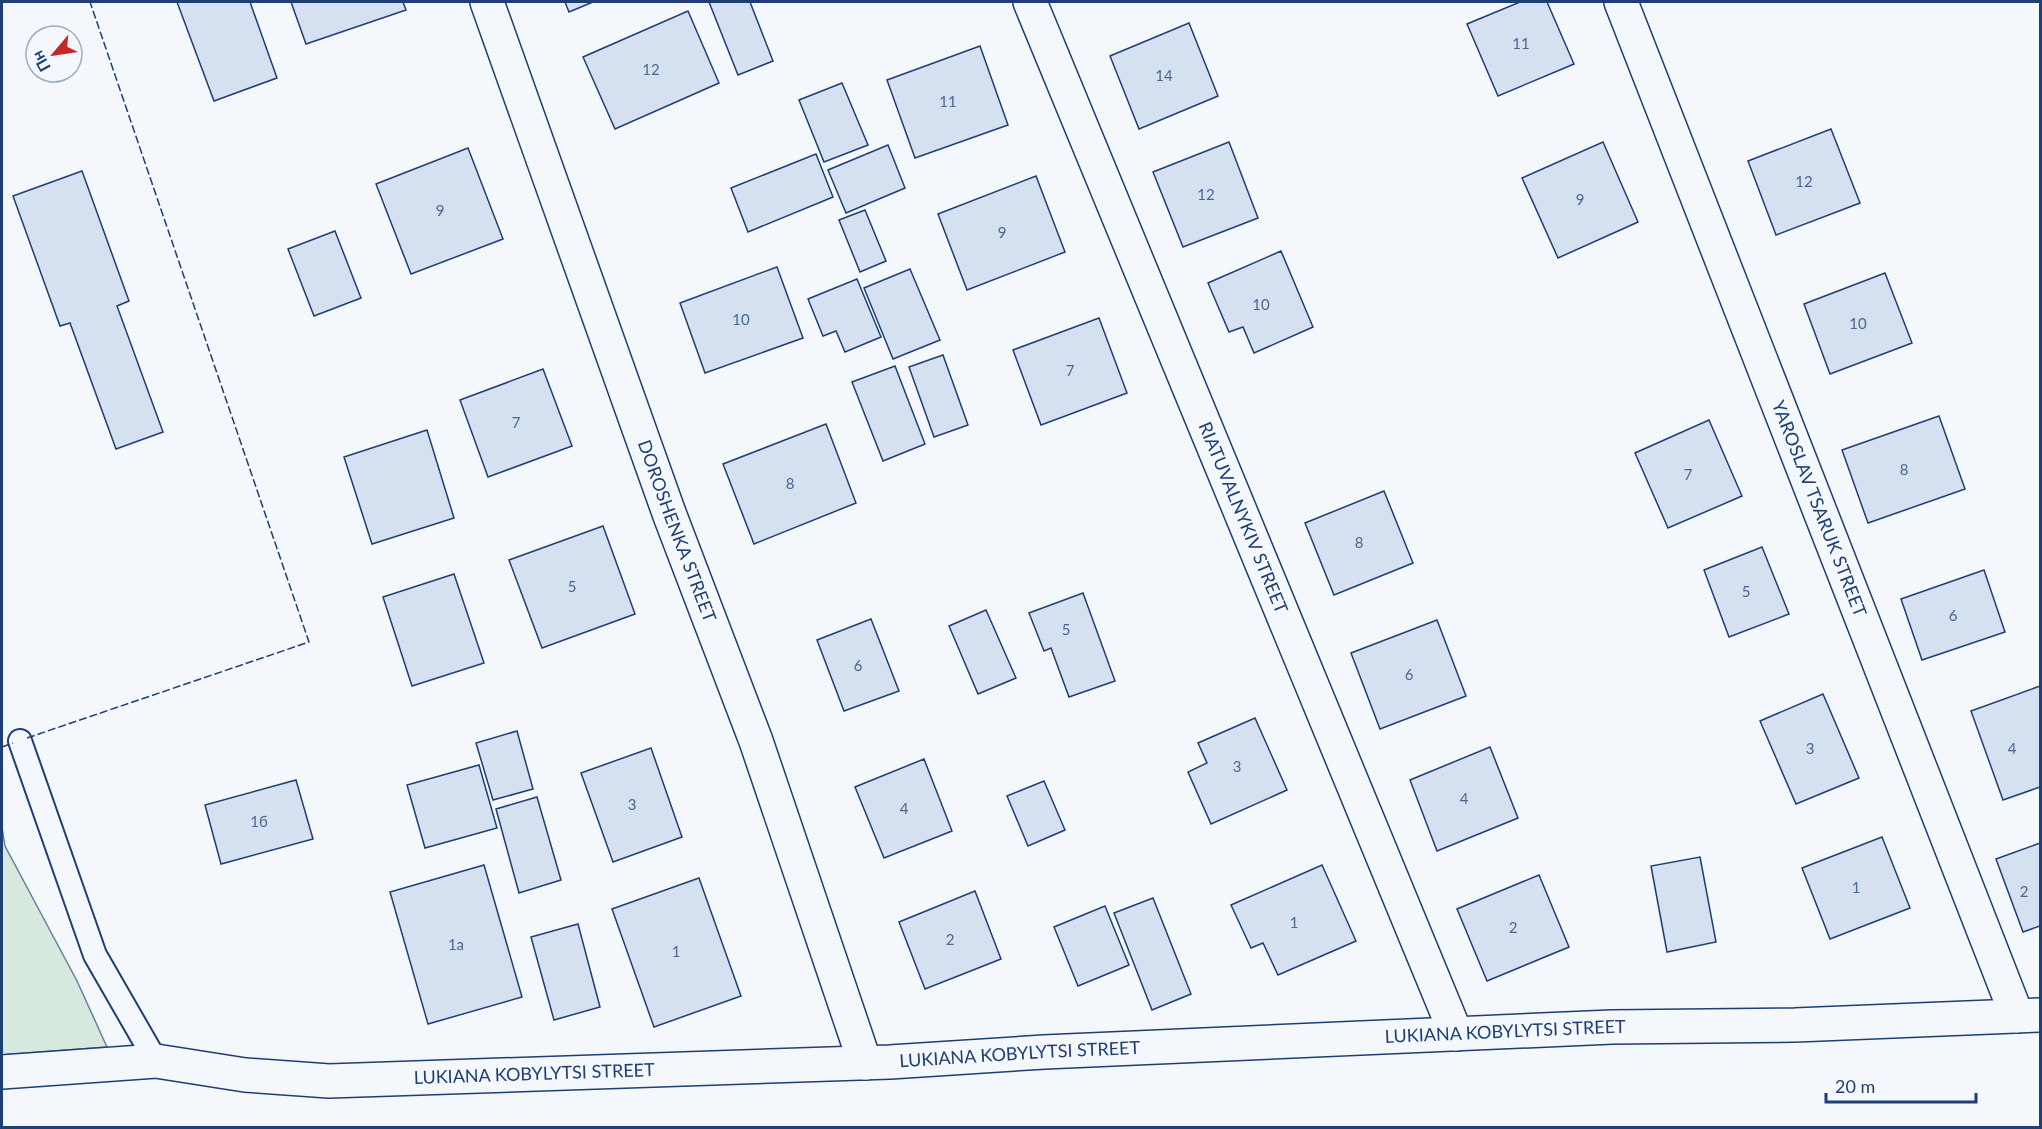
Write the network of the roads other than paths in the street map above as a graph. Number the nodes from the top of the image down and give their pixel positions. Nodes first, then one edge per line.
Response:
1 (487, 2) edge
2 (1029, 2) edge
3 (1621, 2) edge
4 (20, 741) dead end
5 (2029, 1015) edge
6 (1456, 1034) junction
7 (156, 1061) junction
8 (865, 1063) junction
9 (2, 1072) edge

1 - 8 street, DOROSHENKA STREET
2 - 6 street, RIATUVALNYKIV STREET
3 - 5 street, YAROSLAV TSARUK STREET
4 - 7 lane
5 - 6 street, LUKIANA KOBYLYTSI STREET
6 - 8 street, LUKIANA KOBYLYTSI STREET
7 - 8 street, LUKIANA KOBYLYTSI STREET
7 - 9 street, LUKIANA KOBYLYTSI STREET

